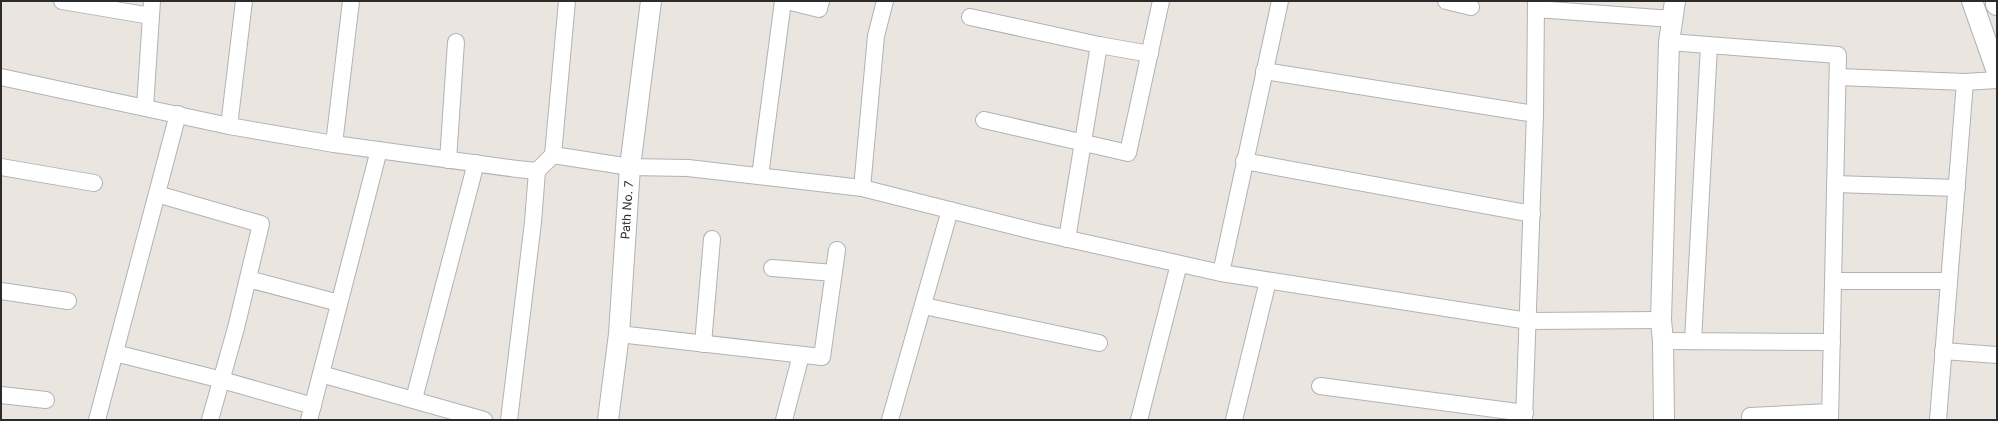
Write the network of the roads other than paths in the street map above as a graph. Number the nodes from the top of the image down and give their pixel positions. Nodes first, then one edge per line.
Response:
1 (62, 1) edge
2 (244, 1) edge
3 (351, 1) edge
4 (567, 1) edge
5 (651, 1) edge
6 (783, 1) edge
7 (787, 1) edge
8 (821, 1) edge
9 (885, 1) edge
10 (1162, 1) edge
11 (1280, 1) edge
12 (1446, 1) edge
13 (1972, 1) edge
14 (1996, 1) edge
15 (1997, 4) edge
16 (1536, 5) edge
17 (1471, 7) dead end
18 (152, 8) edge
19 (1673, 10) edge
20 (970, 17) dead end
21 (456, 42) dead end
22 (1669, 42) junction
23 (1099, 45) junction
24 (1709, 46) junction
25 (1150, 54) junction
26 (1264, 71) junction
27 (1997, 72) edge
28 (1, 77) edge
29 (1838, 77) junction
30 (1997, 80) edge
31 (1965, 82) junction
32 (146, 107) junction
33 (178, 114) junction
34 (1535, 114) junction
35 (984, 120) dead end
36 (229, 126) junction
37 (1082, 142) junction
38 (334, 144) junction
39 (379, 150) junction
40 (553, 155) junction
41 (448, 160) junction
42 (1244, 161) junction
43 (476, 163) junction
44 (630, 166) junction
45 (1, 167) edge
46 (537, 171) junction
47 (760, 176) junction
48 (94, 183) dead end
49 (1835, 184) junction
50 (862, 188) junction
51 (1957, 188) junction
52 (157, 194) junction
53 (950, 210) junction
54 (1532, 214) junction
55 (1067, 239) junction
56 (712, 240) dead end
57 (837, 250) dead end
58 (1179, 264) junction
59 (772, 268) dead end
60 (834, 273) junction
61 (1221, 273) junction
62 (248, 279) junction
63 (1268, 280) junction
64 (1833, 281) junction
65 (1949, 281) junction
66 (1, 291) edge
67 (68, 301) dead end
68 (339, 303) junction
69 (924, 306) junction
70 (1661, 320) junction
71 (1528, 321) junction
72 (619, 334) junction
73 (1663, 341) junction
74 (1692, 341) junction
75 (1832, 342) junction
76 (1100, 343) dead end
77 (703, 344) junction
78 (1944, 350) junction
79 (115, 353) junction
80 (801, 354) junction
81 (1997, 355) edge
82 (321, 374) junction
83 (222, 380) junction
84 (1320, 386) dead end
85 (1, 394) edge
86 (414, 399) junction
87 (46, 400) dead end
88 (311, 413) edge
89 (1750, 416) dead end
90 (1830, 416) edge
91 (1524, 417) edge
92 (97, 420) edge
93 (210, 420) edge
94 (484, 420) edge
95 (509, 420) edge
96 (608, 420) edge
97 (784, 420) edge
98 (890, 420) edge
99 (1139, 420) edge
100 (1234, 420) edge
101 (1664, 420) edge
102 (1938, 420) edge

1 - 18 street
2 - 36 street
3 - 38 street
4 - 40 street
5 - 44 street, Path No. 7
6 - 47 street
7 - 8 street
9 - 50 street
10 - 25 street
11 - 26 street
12 - 17 street
13 - 27 street
14 - 15 main road
16 - 19 street
16 - 34 street
18 - 32 street
19 - 22 street
20 - 23 street
21 - 41 street
22 - 24 street
22 - 70 street
23 - 25 street
23 - 37 street
24 - 29 street
24 - 74 street
25 - 37 street
26 - 34 street
26 - 42 street
28 - 32 street
29 - 31 street
29 - 49 street
30 - 31 street
31 - 51 street
32 - 33 street
33 - 36 street
33 - 52 street
34 - 54 street
35 - 37 street
36 - 38 street
37 - 55 street
38 - 39 street
39 - 41 street
39 - 68 street
40 - 44 street
40 - 46 street
41 - 43 street
42 - 54 street
42 - 61 street
43 - 46 street
43 - 86 street
44 - 47 street
44 - 72 street, Path No. 7
45 - 48 street
46 - 95 street
47 - 50 street
49 - 51 street
49 - 64 street
50 - 53 street
51 - 65 street
52 - 62 street
52 - 79 street
53 - 55 street
53 - 69 street
54 - 71 street
55 - 58 street
56 - 77 street
57 - 60 street
58 - 61 street
58 - 99 street
59 - 60 street
60 - 80 street
61 - 63 street
62 - 68 street
62 - 83 street
63 - 71 street
63 - 100 street
64 - 65 street
64 - 75 street
65 - 78 street
66 - 67 street
68 - 82 street
69 - 76 street
69 - 98 street
70 - 71 street
70 - 73 street
71 - 91 street
72 - 77 street
72 - 96 street, Path No. 7
73 - 74 street
73 - 101 street
74 - 75 street
75 - 90 street
77 - 80 street
78 - 81 street
78 - 102 street
79 - 83 street
79 - 92 street
80 - 97 street
82 - 86 street
82 - 88 street
83 - 88 street
83 - 93 street
84 - 91 street
85 - 87 street
86 - 94 street
89 - 90 street

